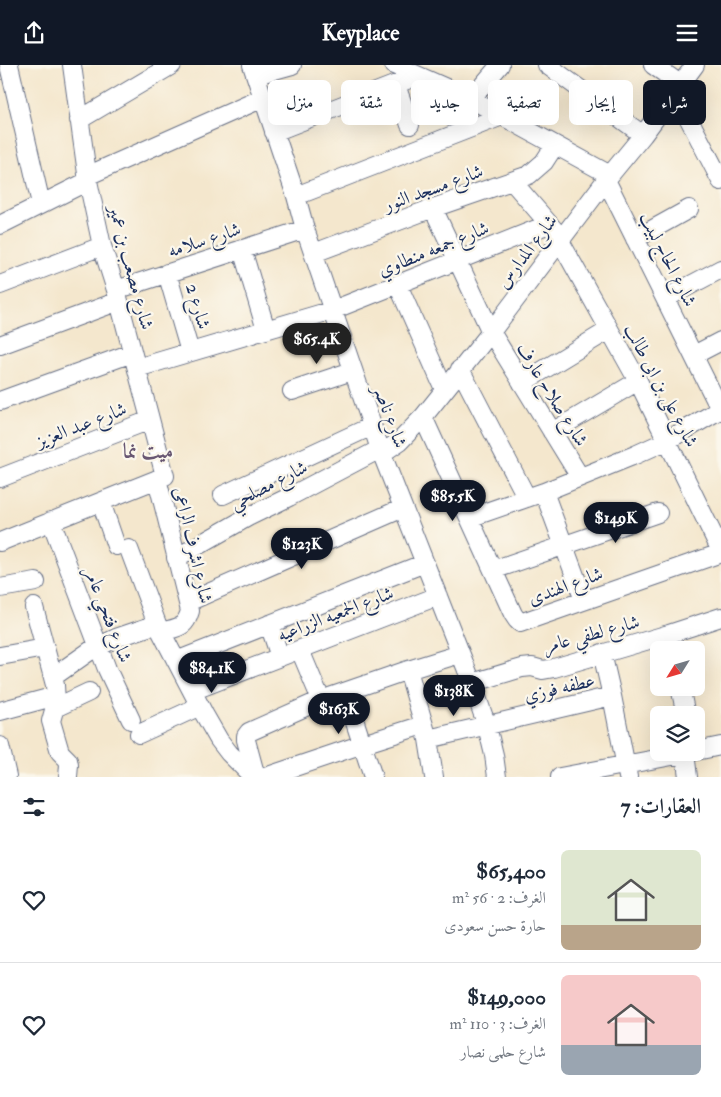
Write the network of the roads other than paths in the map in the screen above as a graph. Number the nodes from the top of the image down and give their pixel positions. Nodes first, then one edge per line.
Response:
1 (9, 65) edge
2 (72, 65) edge
3 (172, 65) edge
4 (292, 65) edge
5 (394, 65) edge
6 (500, 65) edge
7 (547, 65) edge
8 (653, 65) edge
9 (695, 65) edge
10 (254, 70) edge
11 (144, 73) edge
12 (417, 76) junction
13 (426, 80) edge
14 (669, 80) edge
15 (683, 80) edge
16 (401, 83) edge
17 (478, 91) edge
18 (263, 98) junction
19 (401, 99) edge
20 (341, 106) edge
21 (79, 120) junction
22 (488, 121) edge
23 (410, 125) dead end
24 (518, 125) edge
25 (650, 125) edge
26 (695, 125) edge
27 (274, 132) junction
28 (643, 135) junction
29 (554, 145) junction
30 (87, 178) junction
31 (608, 178) junction
32 (512, 181) junction
33 (721, 181) edge
34 (296, 196) junction
35 (41, 204) junction
36 (433, 208) junction
37 (690, 209) dead end
38 (550, 224) junction
39 (0, 225) edge
40 (305, 229) junction
41 (635, 239) junction
42 (561, 240) junction
43 (102, 246) junction
44 (242, 249) junction
45 (314, 253) junction
46 (458, 261) junction
47 (721, 269) edge
48 (167, 273) junction
49 (0, 285) edge
50 (398, 285) junction
51 (117, 295) junction
52 (666, 298) junction
53 (333, 310) junction
54 (266, 329) junction
55 (609, 330) junction
56 (491, 332) junction
57 (721, 341) edge
58 (0, 345) edge
59 (190, 352) junction
60 (694, 355) junction
61 (134, 360) junction
62 (460, 369) junction
63 (352, 371) junction
64 (638, 381) junction
65 (522, 383) junction
66 (444, 389) junction
67 (292, 391) dead end
68 (0, 401) edge
69 (721, 410) edge
70 (424, 417) junction
71 (150, 420) junction
72 (372, 426) junction
73 (552, 432) junction
74 (668, 440) junction
75 (381, 452) junction
76 (580, 477) junction
77 (0, 478) edge
78 (161, 478) junction
79 (544, 492) junction
80 (223, 495) dead end
81 (527, 498) junction
82 (101, 501) junction
83 (403, 508) junction
84 (658, 513) dead end
85 (470, 518) junction
86 (51, 521) junction
87 (0, 542) edge
88 (564, 545) junction
89 (721, 552) edge
90 (176, 558) junction
91 (425, 563) junction
92 (493, 570) junction
93 (36, 582) dead end
94 (0, 588) edge
95 (438, 596) junction
96 (584, 600) junction
97 (188, 602) junction
98 (34, 607) dead end
99 (721, 617) edge
100 (269, 624) junction
101 (159, 628) junction
102 (672, 641) edge
103 (650, 645) edge
104 (99, 647) junction
105 (45, 648) junction
106 (300, 650) junction
107 (460, 653) junction
108 (602, 653) junction
109 (0, 656) edge
110 (280, 657) junction
111 (176, 661) junction
112 (408, 670) junction
113 (53, 677) junction
114 (472, 683) junction
115 (89, 692) dead end
116 (345, 693) junction
117 (612, 696) junction
118 (196, 699) junction
119 (321, 701) junction
120 (56, 702) junction
121 (0, 711) edge
122 (487, 726) junction
123 (135, 727) joint
124 (425, 732) junction
125 (363, 744) junction
126 (0, 746) edge
127 (721, 746) edge
128 (705, 749) edge
129 (660, 761) edge
130 (687, 761) edge
131 (627, 771) edge
132 (298, 772) edge
133 (4, 776) edge
134 (68, 777) edge
135 (254, 777) edge
136 (373, 777) edge
137 (434, 777) edge
138 (497, 777) edge
139 (563, 777) edge
140 (688, 777) edge

1 - 35 street
2 - 21 street, شارع مصعب بن عمير
3 - 11 street
4 - 10 street
5 - 12 street
6 - 17 street
7 - 28 street
8 - 14 street
9 - 15 street, شارع المدارس
10 - 18 street, شارع ناصر
11 - 21 street
12 - 13 street
12 - 16 street
18 - 27 street, شارع ناصر
18 - 30 street
19 - 23 street
20 - 27 street
21 - 30 street, شارع مصعب بن عمير
22 - 34 street
24 - 29 street
25 - 28 street, شارع المدارس
26 - 33 street
27 - 34 street, شارع ناصر
28 - 31 street, شارع المدارس
29 - 31 street
29 - 32 street, شارع مسجد النور
30 - 35 street
30 - 43 street, شارع مصعب بن عمير
31 - 41 street, شارع الحاج لبيب
31 - 42 street, شارع المدارس
32 - 36 street, شارع مسجد النور
32 - 38 street, شارع على بن ابى طالب
34 - 40 street, شارع ناصر
35 - 39 street
36 - 45 street, شارع مسجد النور
36 - 46 street, شارع صلاح عارف
37 - 41 street
38 - 42 street, شارع على بن ابى طالب
38 - 46 street, شارع جمعه منطاوي
40 - 44 street, شارع سلامه
40 - 45 street, شارع ناصر
41 - 52 street, شارع الحاج لبيب
42 - 55 street, شارع على بن ابى طالب
42 - 56 street, شارع المدارس
43 - 49 street
43 - 51 street, شارع مصعب بن عمير
44 - 48 street, شارع سلامه
44 - 54 street
45 - 53 street, شارع ناصر
46 - 50 street, شارع جمعه منطاوي
46 - 56 street, شارع صلاح عارف
47 - 52 street
48 - 51 street, شارع سلامه
48 - 59 street, شارع 2
50 - 53 street, شارع جمعه منطاوي
50 - 66 street
51 - 58 street, شارع سلامه
51 - 61 street, شارع مصعب بن عمير
52 - 60 street, شارع الحاج لبيب
53 - 54 street, شارع جمعه منطاوي
53 - 63 street, شارع ناصر
54 - 59 street, شارع جمعه منطاوي
55 - 64 street, شارع على بن ابى طالب
55 - 65 street
56 - 62 street, شارع المدارس
56 - 65 street, شارع صلاح عارف
57 - 60 street
59 - 61 street, شارع جمعه منطاوي
60 - 69 street, شارع الحاج لبيب
61 - 68 street, شارع جمعه منطاوي
61 - 71 street, شارع مصعب بن عمير
62 - 66 street, شارع المدارس
62 - 81 street
63 - 67 street
63 - 72 street, شارع ناصر
64 - 73 street
64 - 74 street, شارع على بن ابى طالب
65 - 73 street, شارع صلاح عارف
66 - 70 street, شارع المدارس
69 - 74 street
70 - 75 street, شارع المدارس
70 - 85 street
71 - 77 street, شارع عبد العزيز
71 - 78 street, شارع مصعب بن عمير
72 - 75 street, شارع ناصر
72 - 80 street
73 - 76 street, شارع صلاح عارف
74 - 76 street
74 - 89 street, شارع على بن ابى طالب
75 - 83 street, شارع ناصر
75 - 90 street, شارع مصلحي
76 - 79 street
78 - 82 street
78 - 90 street, شارع اشرف الراعى
79 - 81 street
79 - 88 street
81 - 85 street
82 - 86 street
82 - 101 street
83 - 91 street, شارع ناصر
83 - 97 street
84 - 88 street
85 - 92 street
86 - 87 street
86 - 104 street, شارع فتحي عامر
88 - 92 street
88 - 96 street
89 - 96 street, شارع الهندى
90 - 97 street, شارع اشرف الراعى
91 - 95 street, شارع ناصر
91 - 100 street
92 - 96 street, شارع الهندى
93 - 94 street
95 - 106 street, شارع الجمعيه الزراعيه
95 - 107 street, شارع ناصر
97 - 101 street, شارع اشرف الراعى
98 - 105 street
99 - 102 street, شارع لطفي عامر
100 - 110 street
100 - 111 street
101 - 104 street
101 - 111 street
103 - 108 street, شارع لطفي عامر
104 - 113 street
104 - 123 street, شارع فتحي عامر
105 - 109 street
105 - 113 street
106 - 110 street, شارع الجمعيه الزراعيه
106 - 119 street
107 - 112 street
107 - 114 street, شارع ناصر
108 - 114 street, شارع لطفي عامر
108 - 117 street
110 - 118 street, شارع الجمعيه الزراعيه
111 - 118 street
112 - 116 street
112 - 124 street
113 - 120 street
114 - 122 street, شارع ناصر
115 - 120 street
116 - 119 street
116 - 125 street
117 - 122 street, عطفه فوزي
117 - 131 street
118 - 123 street, شارع الجمعيه الزراعيه
118 - 135 street
119 - 135 street
120 - 121 street
120 - 134 street
122 - 124 street, عطفه فوزي
122 - 138 street, شارع ناصر
124 - 125 street, عطفه فوزي
124 - 137 street
125 - 132 street, عطفه فوزي
125 - 136 street
126 - 133 street
127 - 128 street
129 - 131 street
130 - 140 street
131 - 139 street
132 - 135 street, عطفه فوزي

